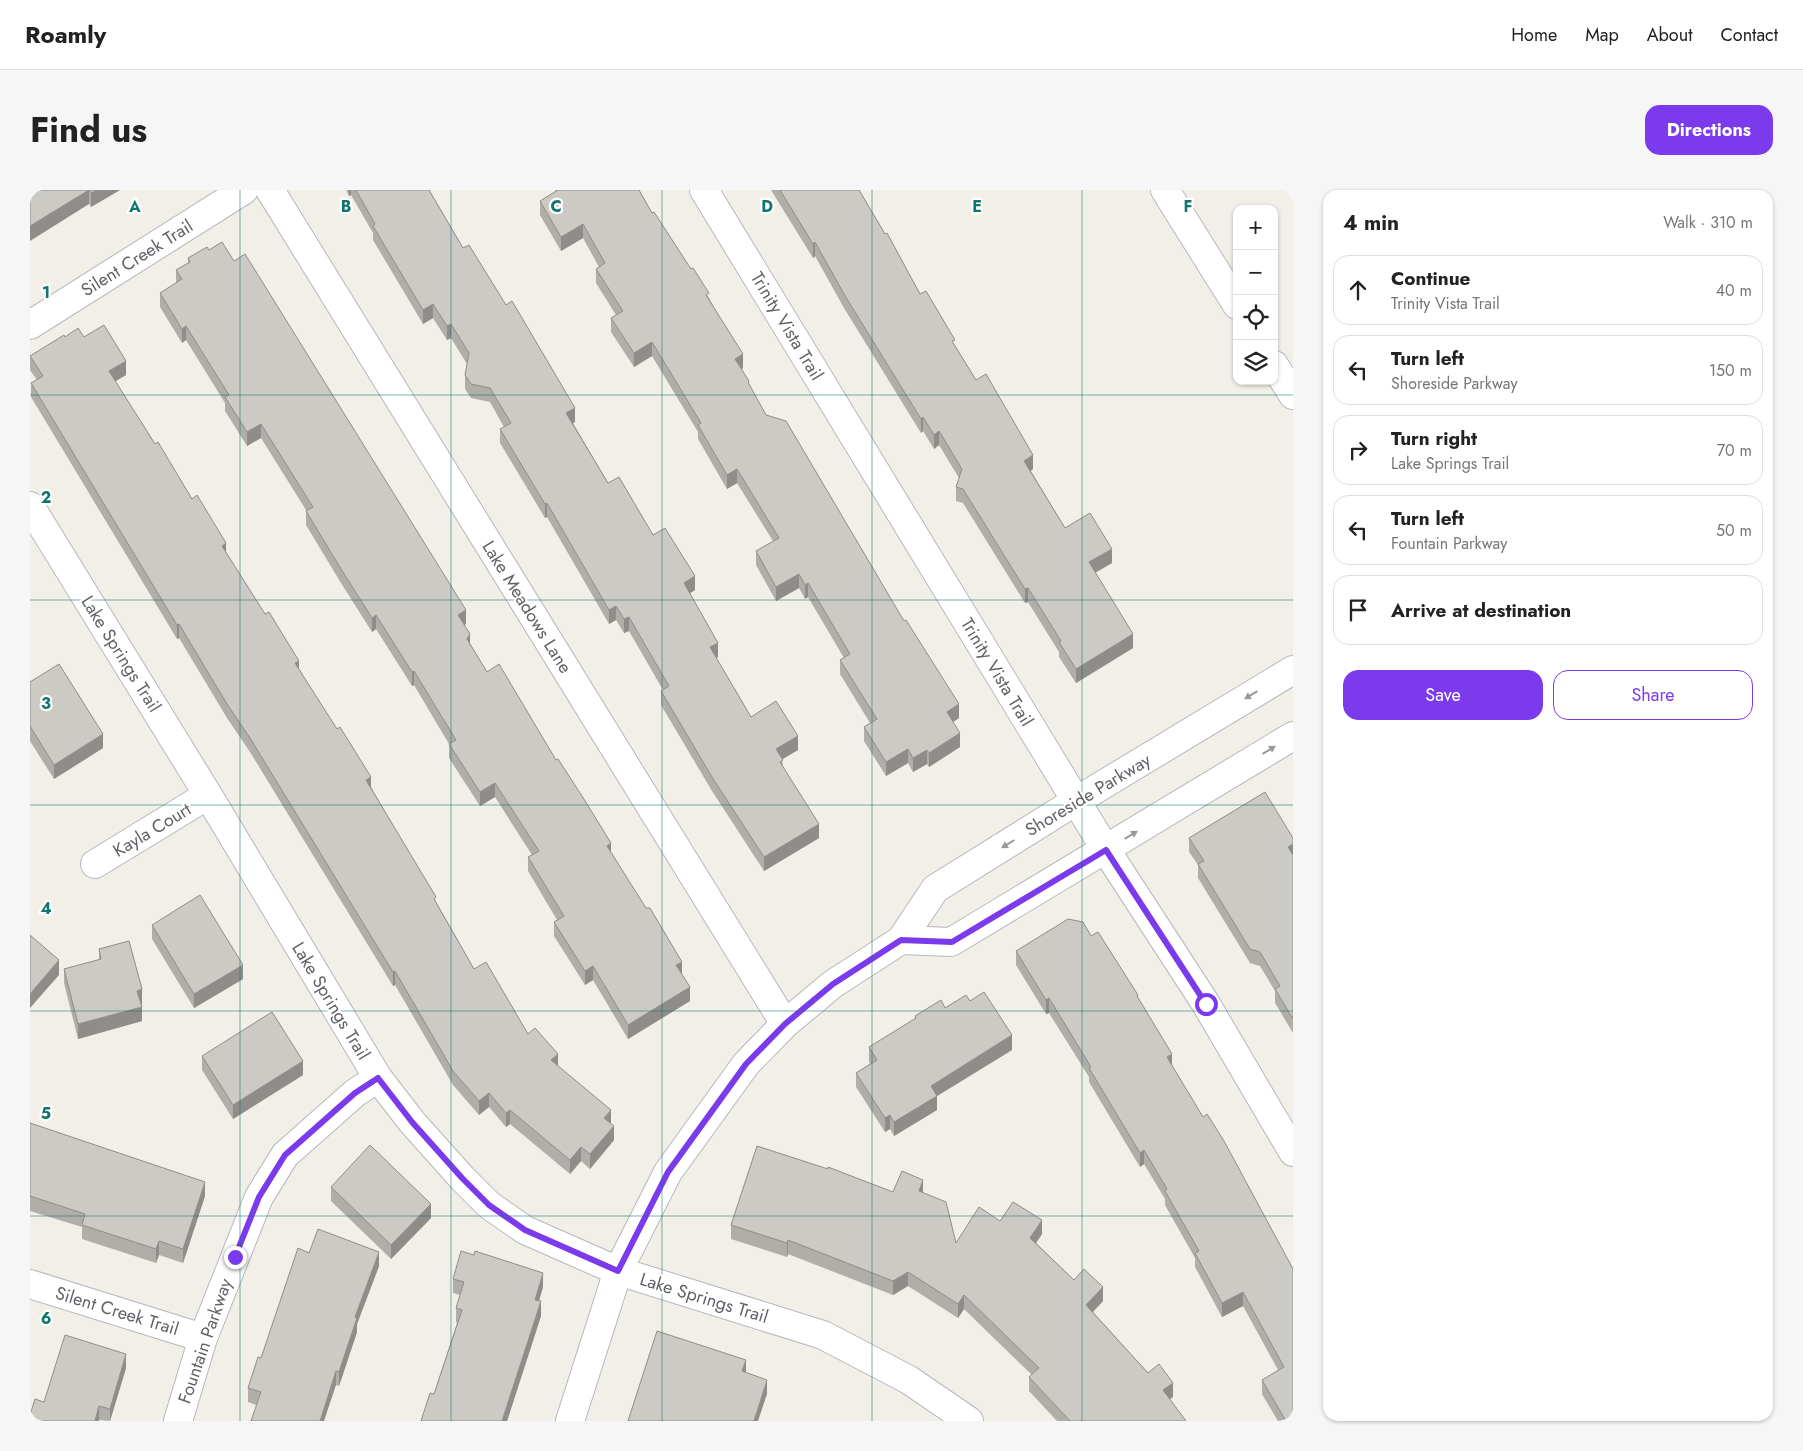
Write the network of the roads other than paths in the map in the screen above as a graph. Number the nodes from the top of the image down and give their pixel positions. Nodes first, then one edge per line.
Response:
1 (244, 190) edge
2 (270, 190) edge
3 (704, 190) edge
4 (1165, 190) edge
5 (1233, 299) edge
6 (30, 325) edge
7 (1278, 371) edge
8 (1293, 395) edge
9 (30, 506) edge
10 (1293, 670) edge
11 (1293, 736) edge
12 (208, 795) junction
13 (1076, 801) junction
14 (1106, 850) junction
15 (95, 864) dead end
16 (901, 940) junction
17 (785, 1024) junction
18 (378, 1078) junction
19 (1293, 1152) edge
20 (618, 1271) junction
21 (30, 1284) edge
22 (204, 1338) junction
23 (178, 1421) edge
24 (570, 1421) edge
25 (969, 1421) edge

1 - 6 street, Silent Creek Trail
2 - 17 street, Lake Meadows Lane
3 - 13 street, Trinity Vista Trail
4 - 5 street
7 - 8 street
9 - 12 street, Lake Springs Trail
10 -> 13 street, Shoreside Parkway
14 -> 11 street
12 - 15 street, Kayla Court
12 - 18 street, Lake Springs Trail
13 - 14 street, Trinity Vista Trail
13 -> 16 street, Shoreside Parkway
14 - 16 street
14 - 19 street, Trinity Vista Trail
16 - 17 street, Shoreside Parkway
17 - 20 street, Shoreside Parkway
18 - 20 street, Lake Springs Trail
18 - 22 street, Fountain Parkway
20 - 24 street, Shoreside Parkway
20 - 25 street, Lake Springs Trail
21 - 22 street, Silent Creek Trail
22 - 23 street, Fountain Parkway

